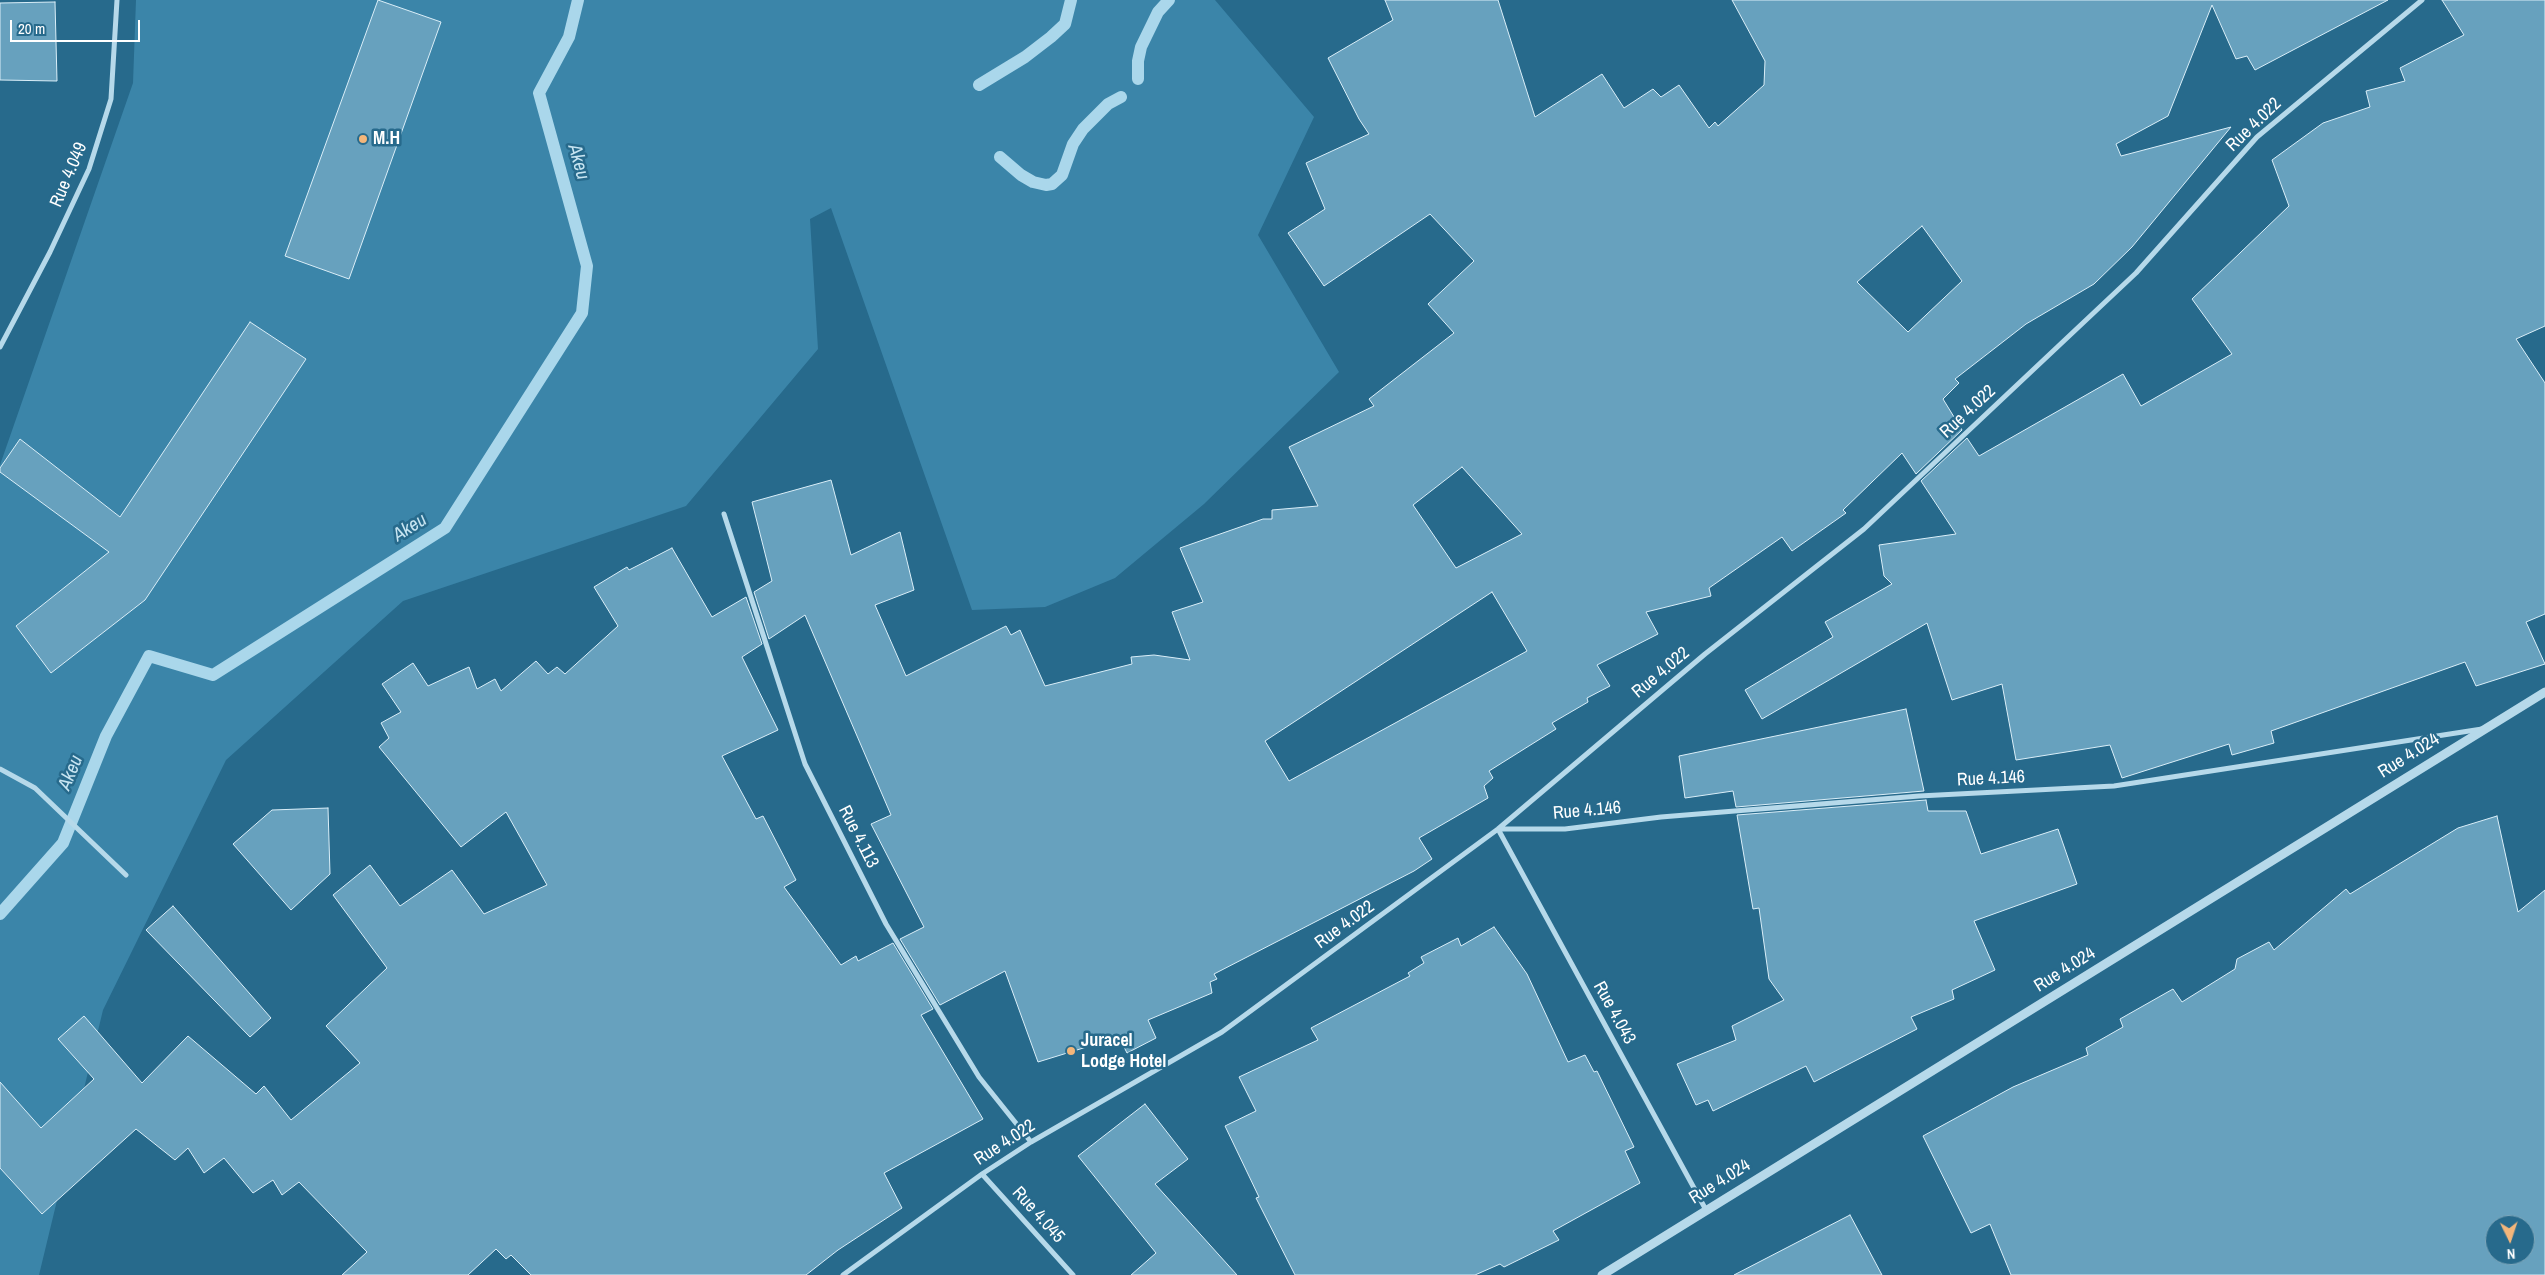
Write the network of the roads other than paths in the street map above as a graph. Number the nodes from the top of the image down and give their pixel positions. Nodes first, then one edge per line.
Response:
1 (117, 0) edge
2 (2422, 0) edge
3 (0, 347) edge
4 (724, 514) dead end
5 (2545, 692) edge
6 (2482, 729) junction
7 (0, 769) edge
8 (1498, 829) junction
9 (126, 875) dead end
10 (1031, 1142) junction
11 (982, 1174) junction
12 (1706, 1210) junction
13 (843, 1275) edge
14 (1073, 1275) edge
15 (1602, 1275) edge

1 - 3 street, Rue 4.049
2 - 8 street, Rue 4.022
4 - 10 street, Rue 4.113
5 - 6 street, Rue 4.024
6 - 8 street, Rue 4.146
6 - 12 street, Rue 4.024
7 - 9 street
8 - 10 street, Rue 4.022
8 - 12 street, Rue 4.043
10 - 11 street, Rue 4.022
11 - 13 street, Rue 4.022
11 - 14 street, Rue 4.045
12 - 15 street, Rue 4.024

